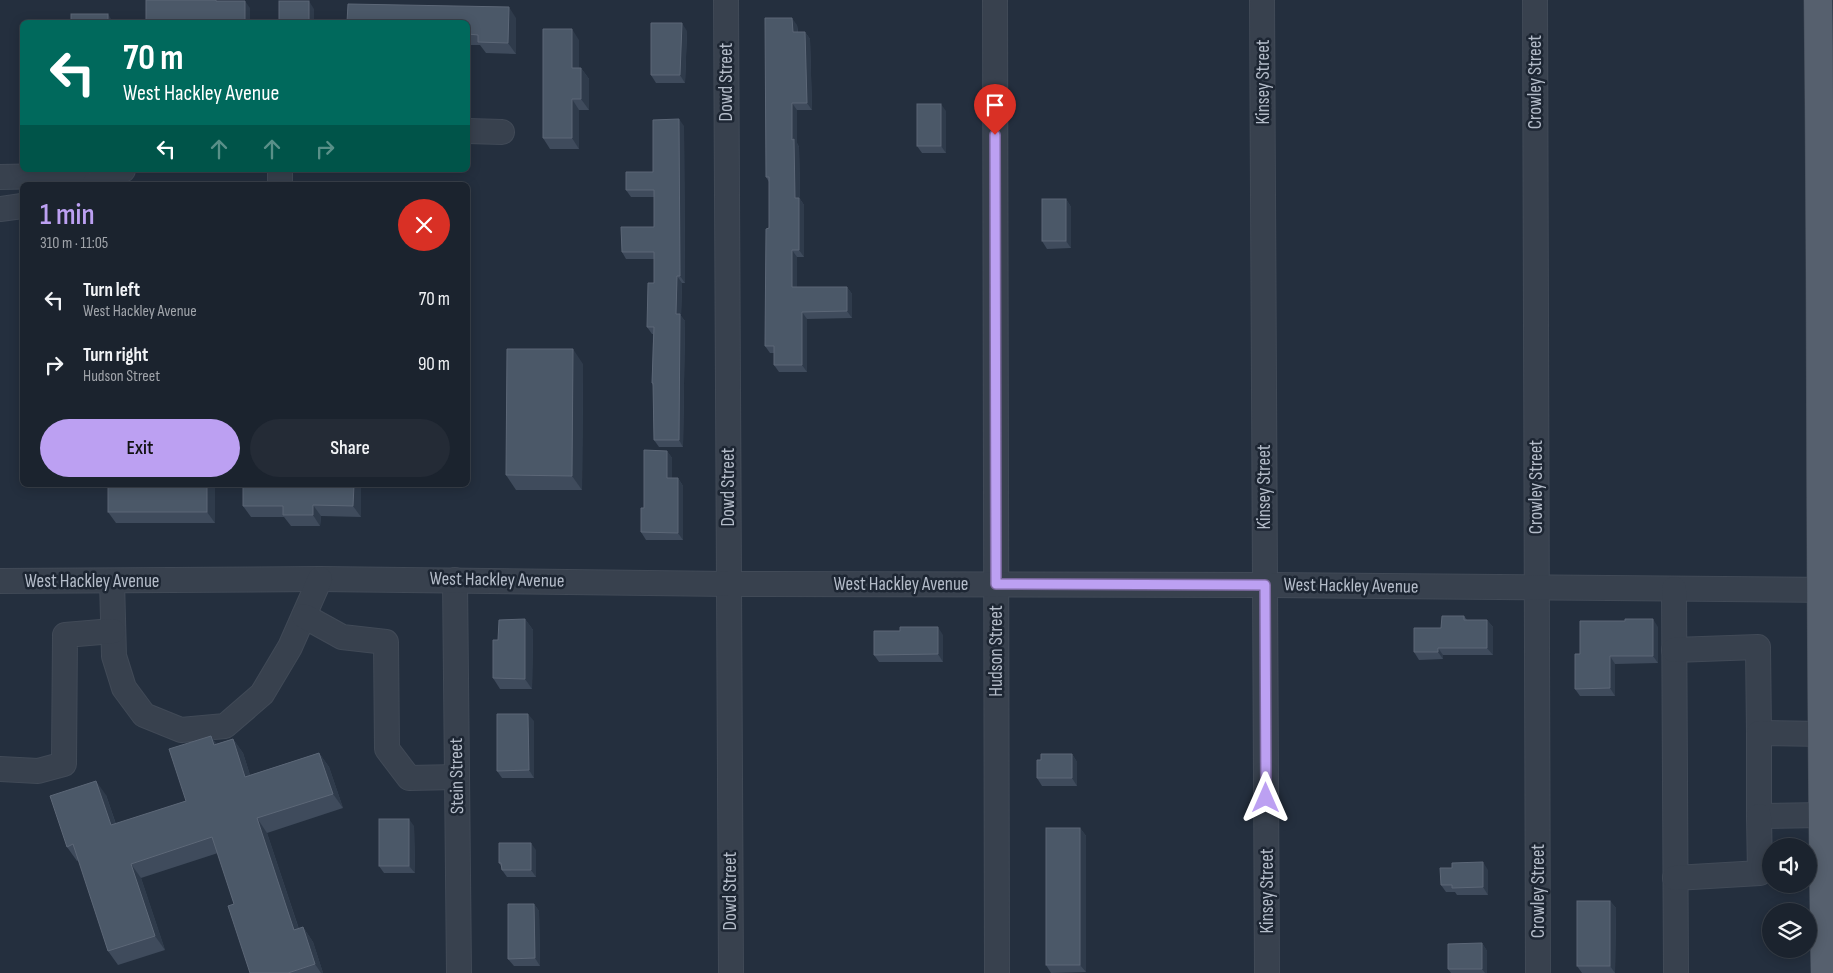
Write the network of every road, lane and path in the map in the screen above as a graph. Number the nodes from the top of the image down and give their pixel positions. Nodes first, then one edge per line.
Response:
1 (726, 0) edge
2 (995, 0) edge
3 (1262, 0) edge
4 (1535, 0) edge
5 (1818, 0) edge
6 (1826, 110) edge
7 (470, 132) edge
8 (502, 132) dead end
9 (68, 172) edge
10 (118, 172) edge
11 (0, 178) edge
12 (100, 182) edge
13 (20, 206) edge
14 (0, 209) edge
15 (1826, 237) edge
16 (320, 579) junction
17 (455, 580) junction
18 (0, 581) edge
19 (112, 581) junction
20 (728, 584) junction
21 (996, 584) junction
22 (1265, 585) junction
23 (1536, 588) junction
24 (1674, 589) junction
25 (1827, 590) edge
26 (304, 616) junction
27 (113, 631) junction
28 (1674, 650) junction
29 (1759, 733) junction
30 (1823, 734) junction
31 (0, 769) edge
32 (457, 777) junction
33 (1822, 815) junction
34 (1759, 816) junction
35 (1675, 878) junction
36 (1828, 956) edge
37 (459, 973) edge
38 (731, 973) edge
39 (997, 973) edge
40 (1267, 973) edge
41 (1538, 973) edge
42 (1676, 973) edge

1 - 20 street, Dowd Street
2 - 21 street, Hudson Street
3 - 22 street, Kinsey Street
4 - 23 street, Crowley Street
5 - 6 main road
6 - 15 main road
7 - 8 street
9 - 11 street
10 - 12 street
13 - 14 street
15 - 25 main road
16 - 17 street, West Hackley Avenue
16 - 19 street, West Hackley Avenue
16 - 26 street
17 - 20 street, West Hackley Avenue
17 - 32 street, Stein Street
18 - 19 street, West Hackley Avenue
19 - 27 street
20 - 21 street, West Hackley Avenue
20 - 38 street, Dowd Street
21 - 22 street, West Hackley Avenue
21 - 39 street, Hudson Street
22 - 23 street, West Hackley Avenue
22 - 40 street, Kinsey Street
23 - 24 street, West Hackley Avenue
23 - 41 street, Crowley Street
24 - 25 street, West Hackley Avenue
24 - 28 street
25 - 30 main road
26 - 27 street
26 - 32 street
27 - 31 street
28 - 29 street
28 - 35 street
29 - 30 street
29 - 34 street
30 - 33 main road
32 - 37 street, Stein Street
33 - 34 street
33 - 36 main road
34 - 35 street
35 - 42 street

